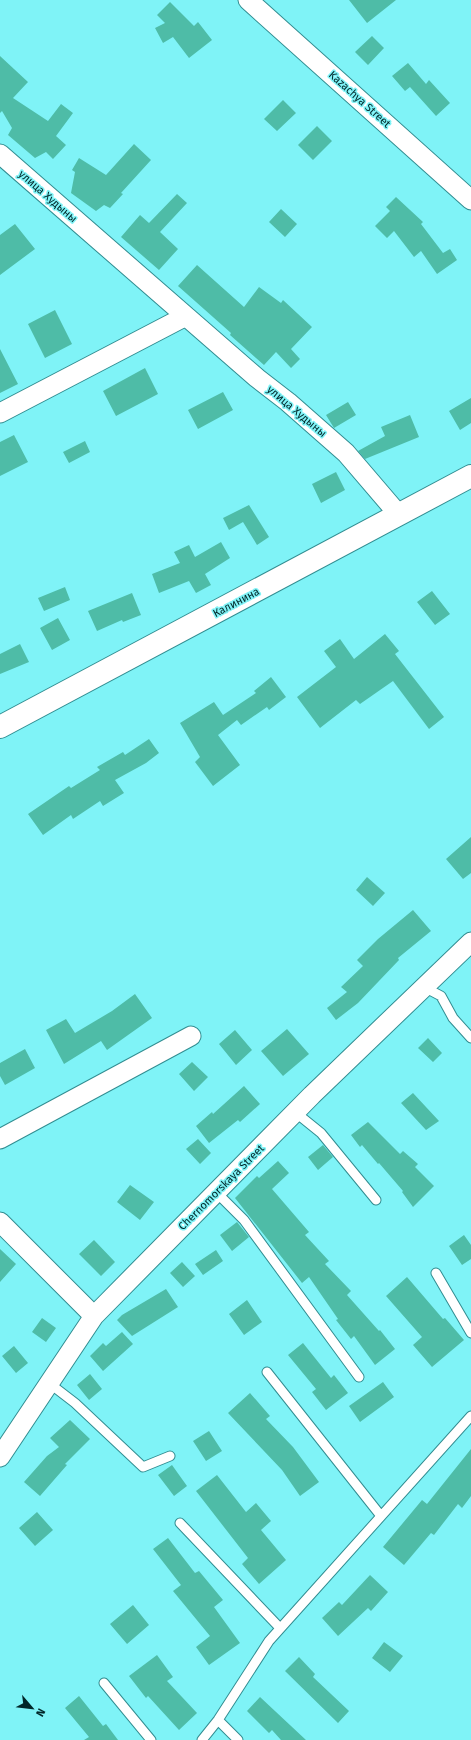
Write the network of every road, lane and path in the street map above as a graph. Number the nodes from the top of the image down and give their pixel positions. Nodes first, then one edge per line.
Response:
1 (248, 0) edge
2 (0, 154) edge
3 (471, 200) edge
4 (186, 316) junction
5 (0, 413) edge
6 (471, 476) edge
7 (399, 515) junction
8 (0, 727) edge
9 (471, 942) edge
10 (424, 987) junction
11 (191, 1036) dead end
12 (471, 1038) edge
13 (295, 1112) junction
14 (0, 1139) edge
15 (216, 1192) junction
16 (376, 1200) dead end
17 (0, 1222) edge
18 (436, 1273) dead end
19 (94, 1316) junction
20 (471, 1333) edge
21 (267, 1372) dead end
22 (359, 1377) dead end
23 (49, 1383) junction
24 (471, 1416) edge
25 (0, 1456) edge
26 (170, 1456) dead end
27 (381, 1516) junction
28 (180, 1523) dead end
29 (280, 1628) junction
30 (104, 1683) dead end
31 (218, 1720) junction
32 (151, 1740) edge
33 (202, 1740) edge
34 (238, 1740) edge

1 - 3 street, Kazachya Street
2 - 4 street, улица Худыны
4 - 5 street
4 - 7 street, улица Худыны
6 - 7 street, Калинина
7 - 8 street, Калинина
9 - 10 street, Chernomorskaya Street
10 - 12 lane
10 - 13 street, Chernomorskaya Street
11 - 14 street
13 - 15 street, Chernomorskaya Street
13 - 16 lane
15 - 19 street, Chernomorskaya Street
15 - 22 lane
17 - 19 street
18 - 20 lane
19 - 23 street, Chernomorskaya Street
21 - 27 lane
23 - 25 street, Chernomorskaya Street
23 - 26 lane
24 - 27 lane
27 - 29 lane
28 - 29 lane
29 - 31 lane
30 - 32 lane
31 - 33 lane
31 - 34 lane

